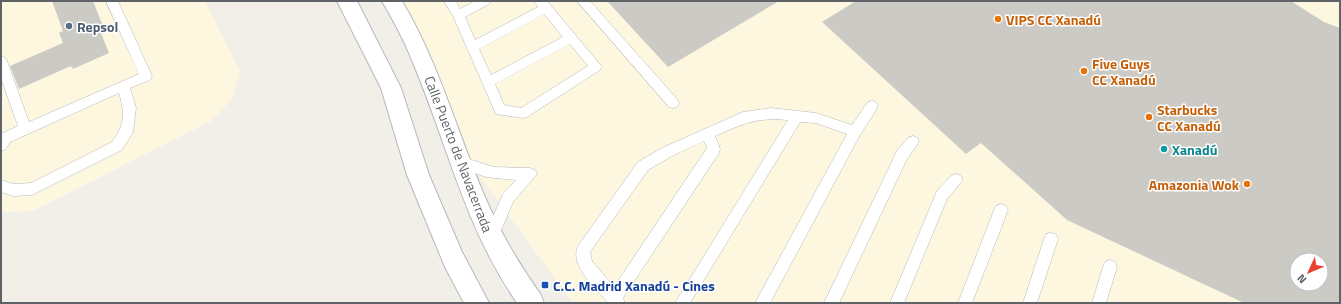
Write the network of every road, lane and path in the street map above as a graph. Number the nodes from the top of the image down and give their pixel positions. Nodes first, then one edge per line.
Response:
1 (112, 1) edge
2 (347, 1) edge
3 (450, 1) edge
4 (485, 1) edge
5 (583, 1) edge
6 (394, 2) edge
7 (543, 5) edge
8 (458, 15) junction
9 (571, 38) junction
10 (473, 47) junction
11 (1, 61) edge
12 (488, 82) junction
13 (123, 86) junction
14 (673, 103) dead end
15 (872, 106) dead end
16 (797, 116) junction
17 (25, 129) junction
18 (855, 131) junction
19 (708, 134) junction
20 (913, 142) dead end
21 (1, 145) edge
22 (459, 162) junction
23 (956, 180) dead end
24 (1, 186) edge
25 (1001, 210) dead end
26 (491, 237) junction
27 (1051, 239) dead end
28 (1110, 267) dead end
29 (616, 301) edge
30 (477, 303) edge
31 (532, 303) edge
32 (682, 303) edge
33 (762, 303) edge
34 (830, 303) edge
35 (896, 303) edge
36 (965, 303) edge
37 (1030, 303) edge
38 (1099, 303) edge

1 - 13 lane
2 - 30 street
3 - 8 lane
4 - 8 lane
5 - 14 lane
6 - 22 street, Calle Puerto de Navacerrada
7 - 9 lane
7 - 10 lane
8 - 10 lane
9 - 12 lane
9 - 12 lane
10 - 12 lane
11 - 17 lane
13 - 17 lane
13 - 24 lane
15 - 18 lane
16 - 18 lane
16 - 19 lane
16 - 32 lane
17 - 21 lane
18 - 33 lane
19 - 29 lane
19 - 29 lane
20 - 34 lane
22 - 26 street, Calle Puerto de Navacerrada
22 - 26 lane
23 - 35 lane
25 - 36 lane
26 - 31 street, Calle Puerto de Navacerrada
27 - 37 lane
28 - 38 lane

